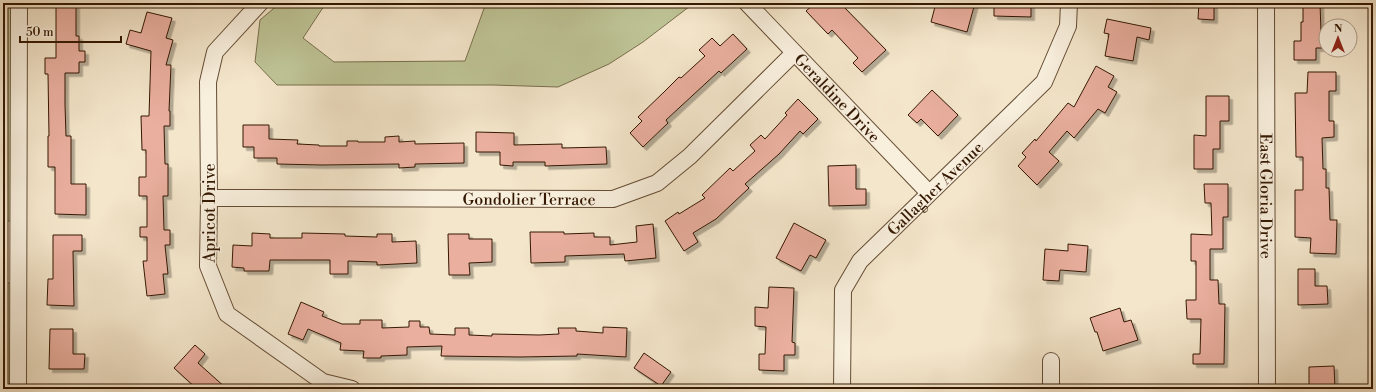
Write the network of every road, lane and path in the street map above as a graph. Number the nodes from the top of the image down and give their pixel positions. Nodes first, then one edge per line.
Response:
1 (19, 3) edge
2 (260, 3) edge
3 (747, 3) edge
4 (1069, 3) edge
5 (1266, 3) edge
6 (794, 53) junction
7 (929, 193) junction
8 (210, 198) junction
9 (1051, 361) dead end
10 (18, 389) edge
11 (352, 389) edge
12 (842, 389) edge
13 (1051, 389) edge
14 (1268, 389) edge

1 - 10 street
2 - 8 street, Apricot Drive
3 - 6 street, Geraldine Drive
4 - 7 street, Gallagher Avenue
5 - 14 street, East Gloria Drive
6 - 7 street, Geraldine Drive
6 - 8 street, Gondolier Terrace
7 - 12 street, Gallagher Avenue
8 - 11 street, Apricot Drive
9 - 13 street

